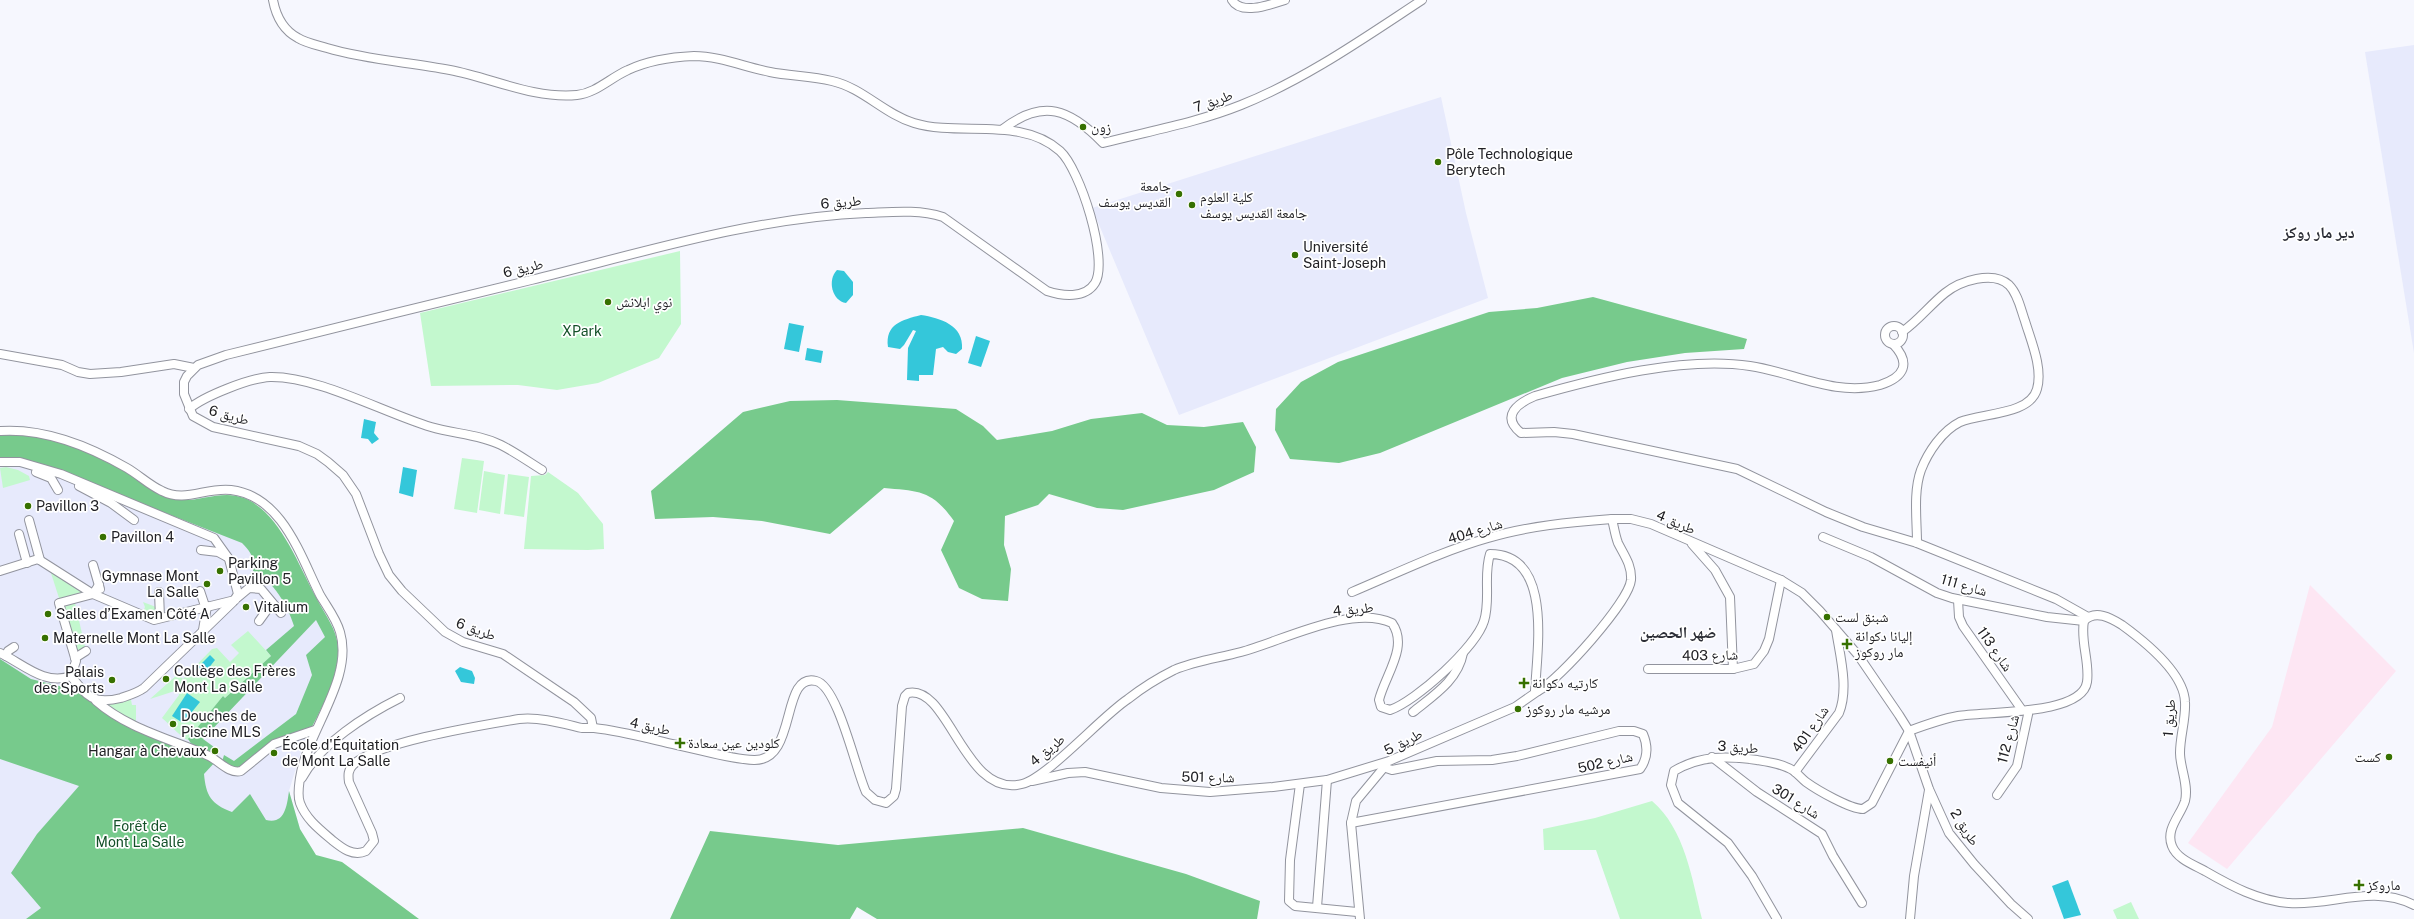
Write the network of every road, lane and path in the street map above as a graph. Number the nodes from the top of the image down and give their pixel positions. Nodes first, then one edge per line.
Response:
1 (1232, 0) edge
2 (1285, 0) edge
3 (1422, 0) edge
4 (274, 4) edge
5 (1003, 129) junction
6 (1902, 332) junction
7 (1893, 344) junction
8 (0, 354) edge
9 (194, 368) junction
10 (189, 410) junction
11 (0, 431) edge
12 (0, 462) edge
13 (9, 462) junction
14 (542, 470) dead end
15 (73, 479) junction
16 (58, 490) dead end
17 (1612, 519) junction
18 (28, 520) dead end
19 (134, 520) dead end
20 (19, 534) dead end
21 (1823, 537) dead end
22 (1690, 542) junction
23 (1917, 542) junction
24 (201, 550) dead end
25 (229, 559) junction
26 (40, 560) junction
27 (27, 563) junction
28 (93, 565) dead end
29 (0, 571) edge
30 (1781, 580) junction
31 (200, 591) dead end
32 (159, 592) dead end
33 (1352, 592) dead end
34 (97, 595) junction
35 (236, 599) junction
36 (1958, 600) junction
37 (272, 603) junction
38 (206, 606) junction
39 (281, 613) dead end
40 (160, 618) junction
41 (2086, 619) junction
42 (259, 621) dead end
43 (1836, 629) junction
44 (203, 630) junction
45 (14, 647) dead end
46 (86, 651) dead end
47 (1463, 652) junction
48 (3, 654) edge
49 (75, 658) junction
50 (1648, 669) dead end
51 (1733, 669) junction
52 (71, 676) junction
53 (1538, 691) junction
54 (400, 698) dead end
55 (94, 700) junction
56 (2025, 710) junction
57 (1413, 712) dead end
58 (593, 728) junction
59 (312, 731) junction
60 (1909, 731) junction
61 (224, 755) dead end
62 (1712, 757) junction
63 (221, 764) junction
64 (1386, 764) junction
65 (1795, 772) junction
66 (1327, 780) junction
67 (1027, 782) junction
68 (299, 784) junction
69 (1300, 784) junction
70 (1929, 789) junction
71 (1998, 794) dead end
72 (1351, 823) junction
73 (1862, 903) dead end
74 (2414, 905) edge
75 (1317, 907) junction
76 (1358, 915) edge
77 (1777, 919) edge
78 (1910, 919) edge
79 (2028, 919) edge

1 - 2 street
3 - 5 street, طريق 7
4 - 5 street, طريق 6
5 - 9 street, طريق 6
6 - 7 street
6 - 7 street
6 - 23 street
7 - 23 street
8 - 9 street
9 - 10 street, طريق 6
10 - 14 street
10 - 58 street, طريق 6
11 - 59 street
12 - 13 street
13 - 15 street
13 - 16 street
15 - 19 street
15 - 25 street
17 - 22 street, طريق 4
17 - 33 street, شارع 404
17 - 53 street
18 - 26 street
20 - 27 street
21 - 36 street, شارع 111
22 - 30 street, طريق 4
22 - 51 street
23 - 41 street
24 - 25 street
25 - 35 street
26 - 27 street
26 - 34 street
27 - 29 street
28 - 34 street
30 - 43 street, طريق 4
30 - 51 street, شارع 403
31 - 38 street
32 - 40 street
34 - 40 street
34 - 49 street
35 - 37 street
35 - 38 street
35 - 44 street
36 - 41 street, شارع 111
36 - 56 street, شارع 113
37 - 39 street
37 - 42 street
38 - 40 street
38 - 44 street
41 - 56 street
41 - 74 street, طريق 1
43 - 60 street, طريق 4
43 - 65 street, شارع 401
44 - 55 street
45 - 48 street
46 - 49 street
47 - 53 street, طريق 4
47 - 57 street
47 - 67 street, طريق 4
48 - 52 street
49 - 52 street
50 - 51 street, شارع 403
52 - 55 street
53 - 64 street, طريق 5
54 - 68 street
55 - 63 street
56 - 60 street
56 - 71 street, شارع 112
58 - 67 street, طريق 4
58 - 68 street
59 - 63 street
59 - 68 street
60 - 65 street, طريق 3
60 - 70 street, طريق 2
61 - 63 street
62 - 65 street, طريق 3
62 - 73 street, شارع 301
62 - 77 street, طريق 3
64 - 66 street, شارع 501
64 - 72 street, طريق 5
64 - 72 street, شارع 502
66 - 69 street, شارع 501
66 - 75 street
67 - 69 street, شارع 501
69 - 75 street
70 - 78 street
70 - 79 street, طريق 2
72 - 76 street, طريق 5
75 - 76 street

